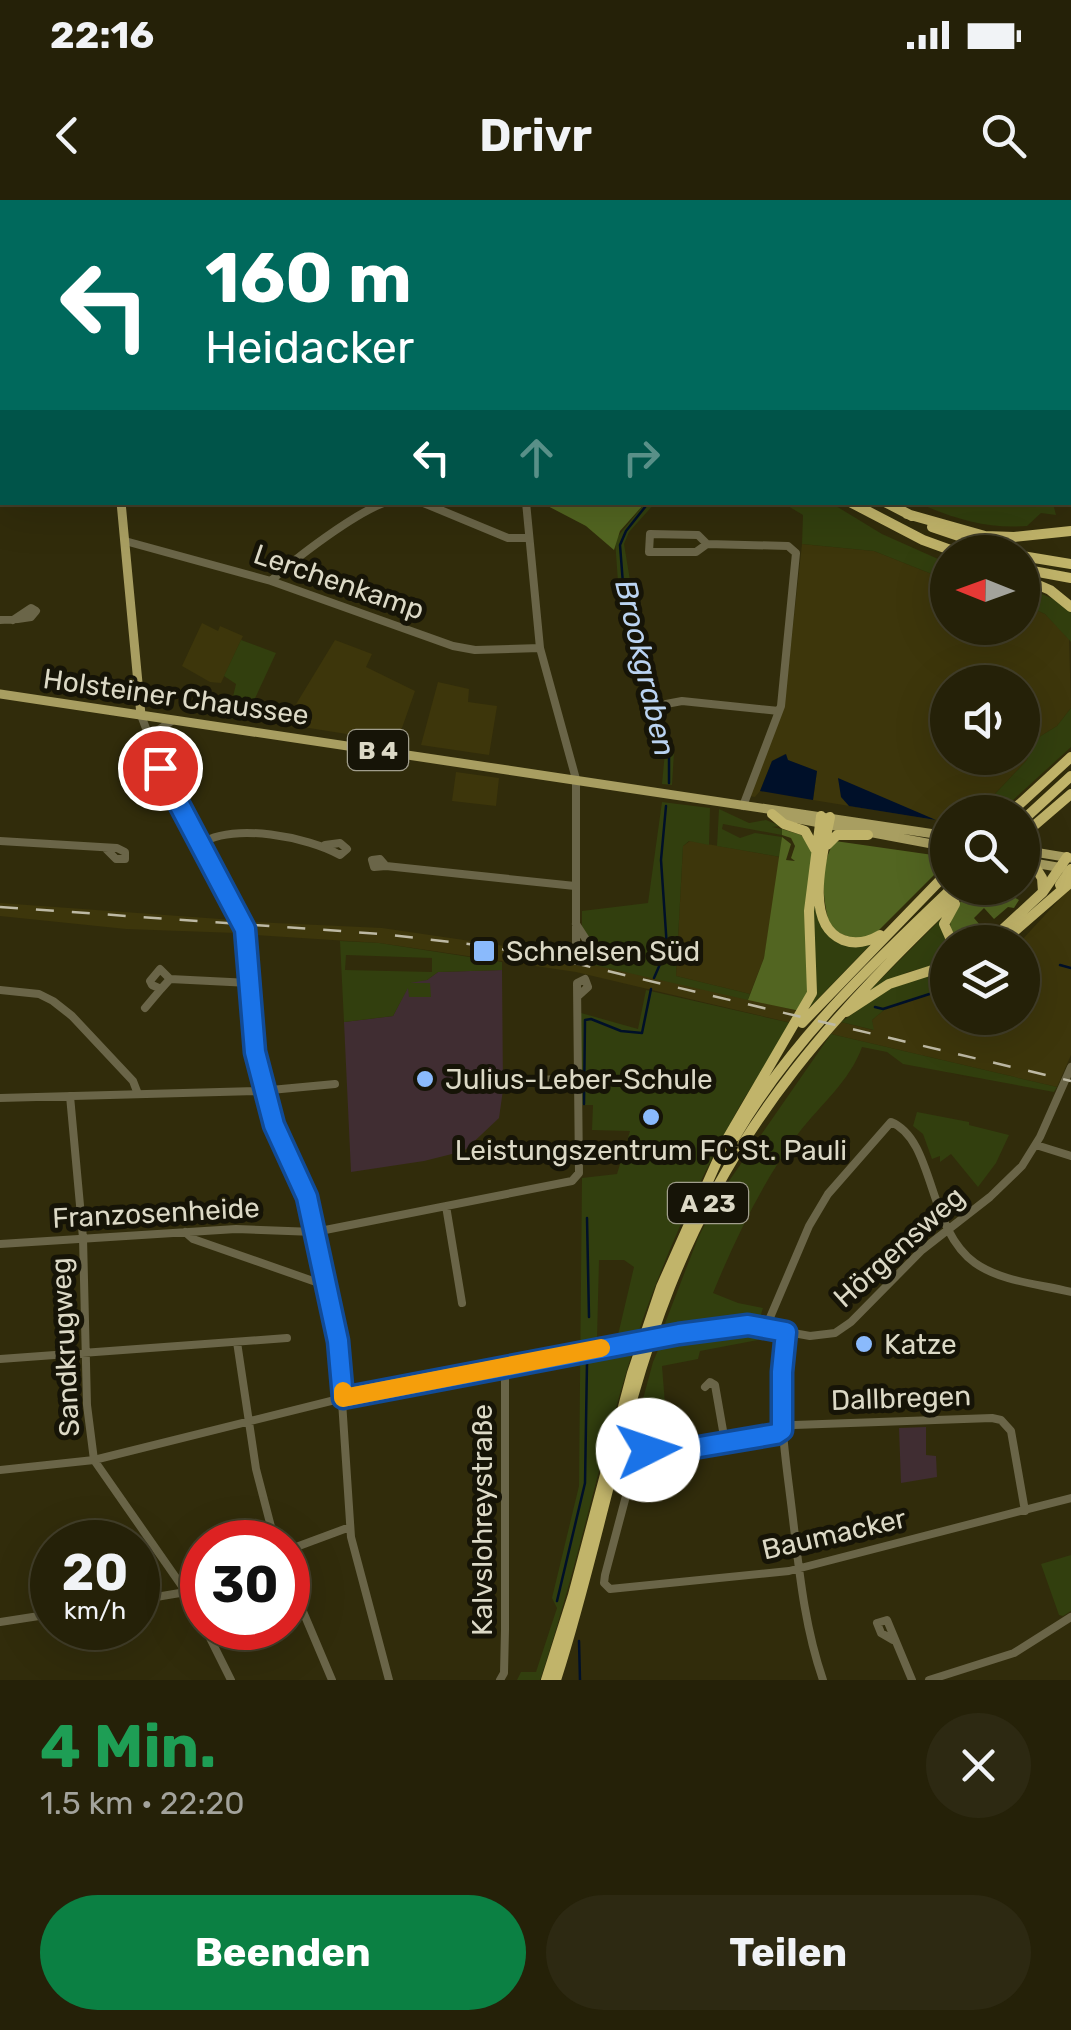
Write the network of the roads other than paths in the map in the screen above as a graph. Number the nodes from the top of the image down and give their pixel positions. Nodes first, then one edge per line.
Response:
1 (121, 505) edge
2 (380, 505) edge
3 (429, 505) edge
4 (526, 505) edge
5 (856, 505) edge
6 (890, 505) edge
7 (907, 514) junction
8 (1071, 531) edge
9 (951, 535) edge
10 (529, 538) junction
11 (124, 542) junction
12 (930, 543) edge
13 (707, 544) junction
14 (1040, 559) edge
15 (1071, 564) edge
16 (1040, 572) edge
17 (1071, 578) edge
18 (272, 581) junction
19 (1040, 586) edge
20 (1071, 607) edge
21 (0, 620) edge
22 (13, 620) dead end
23 (540, 648) junction
24 (0, 694) edge
25 (666, 704) dead end
26 (780, 711) junction
27 (142, 715) junction
28 (172, 721) junction
29 (152, 746) junction
30 (1069, 758) edge
31 (1071, 776) edge
32 (576, 779) junction
33 (1071, 794) edge
34 (1029, 795) edge
35 (1040, 805) edge
36 (743, 806) junction
37 (766, 811) junction
38 (824, 821) junction
39 (1040, 821) edge
40 (930, 834) edge
41 (868, 835) junction
42 (0, 842) edge
43 (200, 844) junction
44 (325, 845) dead end
45 (930, 845) edge
46 (105, 848) dead end
47 (820, 852) junction
48 (1040, 855) edge
49 (1040, 862) edge
50 (1068, 864) edge
51 (386, 866) dead end
52 (1040, 876) edge
53 (1071, 882) edge
54 (575, 886) junction
55 (930, 890) edge
56 (1049, 893) junction
57 (934, 905) edge
58 (948, 905) edge
59 (897, 923) junction
60 (576, 924) dead end
61 (1010, 925) edge
62 (1018, 925) edge
63 (930, 971) edge
64 (170, 978) junction
65 (250, 983) junction
66 (160, 989) junction
67 (0, 990) edge
68 (578, 996) dead end
69 (145, 1008) dead end
70 (802, 1019) junction
71 (823, 1024) junction
72 (1071, 1067) edge
73 (578, 1079) junction
74 (513, 1080) dead end
75 (335, 1084) dead end
76 (264, 1091) junction
77 (138, 1094) junction
78 (70, 1096) junction
79 (0, 1098) edge
80 (1036, 1146) junction
81 (1071, 1156) edge
82 (705, 1190) junction
83 (446, 1206) junction
84 (946, 1229) junction
85 (185, 1232) junction
86 (315, 1232) junction
87 (83, 1238) junction
88 (0, 1244) edge
89 (326, 1282) junction
90 (1071, 1292) edge
91 (462, 1302) dead end
92 (766, 1327) junction
93 (786, 1332) junction
94 (287, 1338) dead end
95 (237, 1342) junction
96 (87, 1353) junction
97 (0, 1359) edge
98 (505, 1368) junction
99 (705, 1387) dead end
100 (343, 1398) junction
101 (248, 1422) junction
102 (782, 1430) junction
103 (725, 1442) junction
104 (94, 1460) junction
105 (0, 1470) edge
106 (1071, 1498) edge
107 (1025, 1511) junction
108 (268, 1520) edge
109 (350, 1528) junction
110 (310, 1542) edge
111 (799, 1568) junction
112 (180, 1583) edge
113 (606, 1586) joint
114 (30, 1617) edge
115 (1071, 1617) edge
116 (0, 1622) edge
117 (310, 1628) edge
118 (893, 1640) dead end
119 (216, 1650) edge
120 (504, 1678) edge
121 (820, 1679) edge
122 (231, 1680) edge
123 (332, 1680) edge
124 (389, 1680) edge
125 (546, 1680) edge
126 (556, 1680) edge
127 (912, 1680) edge
128 (929, 1680) edge

1 - 11 main road
2 - 18 street
3 - 10 street
4 - 10 street
5 - 12 highway
6 - 7 highway
7 - 8 highway
7 - 9 highway
10 - 23 street
11 - 18 street, Lerchenkamp
11 - 27 main road
13 - 13 street
13 - 26 street
14 - 15 highway
16 - 17 highway
18 - 23 street, Lerchenkamp
19 - 20 highway
21 - 22 street
23 - 32 street
24 - 27 main road, Holsteiner Chaussee / B 4
25 - 26 street
26 - 36 street
27 - 28 main road, Holsteiner Chaussee / B 4
27 - 29 street
28 - 29 street
28 - 32 main road, Holsteiner Chaussee / B 4
29 - 43 street
30 - 34 highway
31 - 35 highway
32 - 36 main road, Holsteiner Chaussee / B 4
32 - 54 street
33 - 39 highway
36 - 37 main road, Holsteiner Chaussee / B 4
37 - 38 main road, Holsteiner Chaussee / B 4
37 - 47 highway
38 - 40 main road, Holsteiner Chaussee
38 - 41 main road, Holsteiner Chaussee / B 4
38 - 47 highway
41 - 45 main road, Holsteiner Chaussee
41 - 47 highway
42 - 46 street
43 - 44 street
43 - 65 street
47 - 59 highway
47 - 70 highway
48 - 50 main road
49 - 50 main road
50 - 56 highway
51 - 54 street
52 - 56 highway
53 - 56 highway
54 - 60 street
55 - 59 highway
56 - 61 highway
56 - 62 highway
57 - 71 highway, A 23
58 - 71 highway, A 23
59 - 70 highway
63 - 71 highway
64 - 65 street
64 - 66 street
64 - 66 street
65 - 76 street
66 - 69 street
67 - 77 street
68 - 73 street
70 - 82 highway
71 - 82 highway, A 23
71 - 126 highway, A 23
72 - 80 street, Hörgensweg
73 - 74 street
73 - 83 street, Franzosenheide
75 - 76 street
76 - 77 street
76 - 86 street
77 - 78 street
78 - 79 street
78 - 87 street, Sandkrugweg
80 - 81 street
80 - 84 street, Hörgensweg
82 - 125 highway, A 23
83 - 86 street, Franzosenheide
83 - 91 street
84 - 90 street
84 - 92 street
84 - 93 street, Hörgensweg
85 - 86 street, Franzosenheide
85 - 87 street, Franzosenheide
85 - 89 street
86 - 89 street
87 - 88 street, Franzosenheide
87 - 96 street, Sandkrugweg
89 - 100 street
92 - 93 street, Hörgensweg
92 - 98 street, Hörgensweg
93 - 102 street
94 - 95 street
95 - 96 street
95 - 101 street
96 - 97 street
96 - 104 street, Sandkrugweg
98 - 100 street, Hörgensweg
98 - 120 street, Kalvslohreystraße
99 - 103 street
100 - 101 street, Hörgensweg
100 - 109 street
101 - 104 street, Hörgensweg
101 - 108 street
102 - 103 street, Dallbregen
102 - 107 street, Dallbregen
102 - 111 street
103 - 113 street, Dallbregen
104 - 105 street, Hörgensweg
104 - 112 street, Sandkrugweg
106 - 107 street, Baumacker
107 - 111 street, Baumacker
109 - 110 street
109 - 124 street
111 - 113 street, Baumacker
111 - 121 street
114 - 116 street
115 - 128 street
117 - 123 street
118 - 127 street
119 - 122 street, Sandkrugweg

